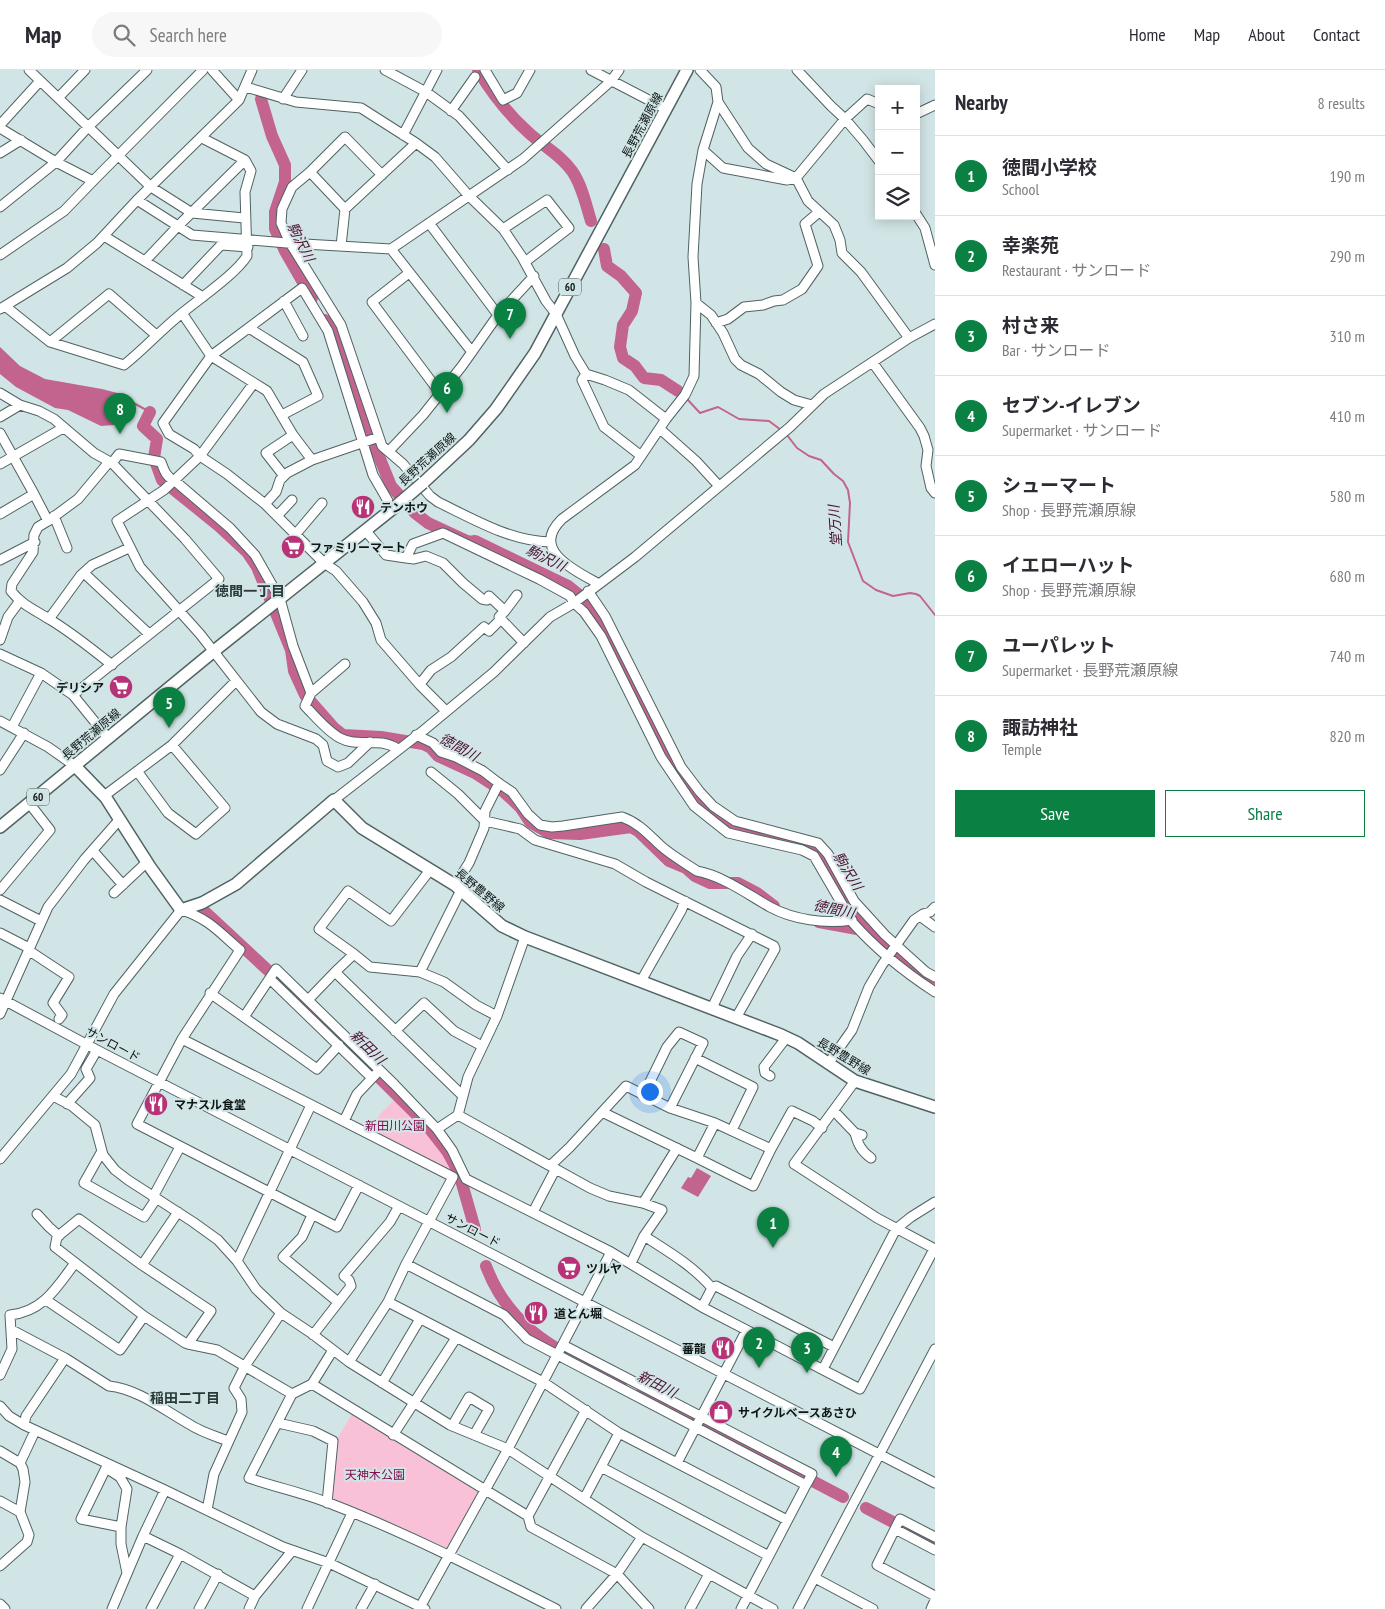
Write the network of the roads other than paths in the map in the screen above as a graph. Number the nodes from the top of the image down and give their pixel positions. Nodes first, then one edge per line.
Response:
1 (29, 70) edge
2 (85, 70) edge
3 (147, 70) edge
4 (203, 70) edge
5 (212, 70) edge
6 (252, 70) edge
7 (302, 70) edge
8 (385, 70) edge
9 (437, 70) edge
10 (484, 70) edge
11 (530, 70) edge
12 (591, 70) edge
13 (619, 70) edge
14 (687, 70) edge
15 (701, 70) edge
16 (797, 70) edge
17 (475, 77) dead end
18 (611, 80) junction
19 (40, 81) junction
20 (246, 87) junction
21 (426, 92) junction
22 (58, 98) junction
23 (283, 99) junction
24 (239, 100) junction
25 (718, 102) junction
26 (875, 102) edge
27 (935, 105) edge
28 (666, 109) junction
29 (451, 111) junction
30 (920, 112) edge
31 (845, 119) junction
32 (0, 126) edge
33 (88, 127) junction
34 (403, 135) junction
35 (202, 138) junction
36 (21, 140) junction
37 (416, 143) junction
38 (703, 150) junction
39 (0, 153) edge
40 (118, 156) junction
41 (875, 156) edge
42 (245, 160) junction
43 (56, 162) junction
44 (508, 170) junction
45 (310, 172) junction
46 (382, 175) junction
47 (796, 178) junction
48 (93, 181) junction
49 (151, 187) junction
50 (470, 196) junction
51 (137, 200) junction
52 (0, 207) edge
53 (346, 209) junction
54 (192, 212) junction
55 (819, 212) junction
56 (244, 218) junction
57 (920, 220) edge
58 (429, 223) junction
59 (178, 226) junction
60 (503, 229) junction
61 (104, 236) junction
62 (288, 243) junction
63 (247, 244) junction
64 (341, 246) junction
65 (391, 249) junction
66 (0, 255) edge
67 (145, 262) junction
68 (525, 262) junction
69 (935, 265) edge
70 (409, 273) junction
71 (534, 276) junction
72 (183, 285) junction
73 (203, 297) junction
74 (284, 301) junction
75 (696, 303) junction
76 (2, 308) edge
77 (182, 313) junction
78 (556, 314) junction
79 (498, 315) junction
80 (716, 323) junction
81 (935, 324) edge
82 (249, 328) junction
83 (156, 335) junction
84 (303, 336) dead end
85 (909, 338) junction
86 (50, 342) junction
87 (472, 352) junction
88 (211, 356) junction
89 (873, 363) junction
90 (586, 374) junction
91 (254, 383) junction
92 (0, 393) edge
93 (440, 393) junction
94 (20, 405) junction
95 (812, 405) junction
96 (282, 415) junction
97 (0, 417) edge
98 (666, 419) junction
99 (63, 428) junction
100 (660, 429) junction
101 (0, 433) edge
102 (294, 435) junction
103 (378, 438) junction
104 (364, 442) junction
105 (389, 451) junction
106 (200, 456) junction
107 (640, 456) junction
108 (13, 457) junction
109 (312, 460) junction
110 (110, 462) junction
111 (0, 464) edge
112 (284, 476) junction
113 (174, 482) junction
114 (719, 486) junction
115 (935, 493) edge
116 (34, 494) junction
117 (292, 500) dead end
118 (147, 501) junction
119 (265, 504) junction
120 (322, 504) dead end
121 (394, 507) junction
122 (0, 514) edge
123 (277, 516) junction
124 (51, 518) junction
125 (365, 530) junction
126 (295, 535) junction
127 (35, 542) junction
128 (550, 542) junction
129 (67, 548) dead end
130 (129, 548) junction
131 (406, 558) junction
132 (0, 560) edge
133 (324, 563) junction
134 (84, 573) junction
135 (598, 584) junction
136 (587, 592) junction
137 (518, 595) dead end
138 (19, 602) junction
139 (276, 602) junction
140 (575, 602) junction
141 (179, 611) junction
142 (503, 615) junction
143 (49, 619) junction
144 (149, 634) junction
145 (0, 640) edge
146 (524, 643) junction
147 (214, 651) junction
148 (0, 654) edge
149 (345, 664) dead end
150 (112, 665) junction
151 (41, 673) junction
152 (236, 681) junction
153 (420, 684) junction
154 (73, 695) junction
155 (309, 697) junction
156 (446, 711) junction
157 (0, 721) edge
158 (12, 727) junction
159 (24, 733) junction
160 (414, 737) junction
161 (108, 738) junction
162 (370, 742) junction
163 (172, 745) junction
164 (400, 747) junction
165 (75, 766) junction
166 (0, 770) edge
167 (137, 772) junction
168 (431, 772) dead end
169 (498, 786) junction
170 (104, 796) junction
171 (334, 800) junction
172 (29, 803) junction
173 (120, 819) junction
174 (485, 821) junction
175 (0, 827) edge
176 (93, 851) junction
177 (147, 862) junction
178 (430, 870) junction
179 (122, 885) junction
180 (458, 888) junction
181 (0, 890) edge
182 (114, 893) dead end
183 (0, 900) edge
184 (685, 901) junction
185 (935, 907) edge
186 (181, 910) junction
187 (920, 916) junction
188 (41, 921) junction
189 (852, 922) junction
190 (935, 926) edge
191 (0, 933) edge
192 (752, 934) junction
193 (525, 937) junction
194 (896, 945) junction
195 (29, 949) junction
196 (354, 954) junction
197 (889, 955) junction
198 (335, 972) junction
199 (420, 972) junction
200 (935, 977) edge
201 (270, 978) junction
202 (641, 981) junction
203 (935, 992) edge
204 (210, 993) junction
205 (3, 1000) edge
206 (308, 1000) junction
207 (712, 1008) junction
208 (0, 1014) edge
209 (497, 1016) junction
210 (244, 1017) junction
211 (736, 1018) junction
212 (59, 1019) dead end
213 (396, 1031) junction
214 (786, 1038) junction
215 (182, 1039) junction
216 (86, 1045) junction
217 (339, 1045) junction
218 (482, 1046) junction
219 (97, 1050) junction
220 (695, 1058) junction
221 (828, 1064) junction
222 (376, 1074) junction
223 (770, 1076) dead end
224 (855, 1081) junction
225 (158, 1082) junction
226 (53, 1096) junction
227 (463, 1096) junction
228 (643, 1096) junction
229 (67, 1104) junction
230 (311, 1105) junction
231 (670, 1108) junction
232 (935, 1108) edge
233 (602, 1112) junction
234 (834, 1112) junction
235 (458, 1115) junction
236 (344, 1122) junction
237 (715, 1123) junction
238 (822, 1128) junction
239 (437, 1129) junction
240 (732, 1130) junction
241 (180, 1147) junction
242 (677, 1148) junction
243 (771, 1149) junction
244 (291, 1150) junction
245 (102, 1151) junction
246 (697, 1158) junction
247 (871, 1158) dead end
248 (0, 1159) edge
249 (552, 1168) junction
250 (359, 1185) junction
251 (270, 1193) junction
252 (155, 1198) junction
253 (643, 1202) junction
254 (935, 1202) edge
255 (399, 1206) junction
256 (178, 1212) junction
257 (533, 1212) junction
258 (37, 1214) dead end
259 (312, 1215) junction
260 (429, 1222) junction
261 (896, 1229) junction
262 (59, 1236) junction
263 (644, 1236) junction
264 (935, 1249) edge
265 (611, 1252) junction
266 (237, 1261) junction
267 (75, 1263) junction
268 (631, 1263) junction
269 (406, 1264) junction
270 (142, 1265) junction
271 (712, 1288) junction
272 (46, 1300) junction
273 (338, 1302) junction
274 (388, 1302) junction
275 (585, 1303) junction
276 (702, 1307) junction
277 (281, 1313) junction
278 (144, 1316) junction
279 (420, 1319) junction
280 (12, 1330) junction
281 (746, 1331) junction
282 (313, 1335) junction
283 (456, 1338) junction
284 (188, 1344) junction
285 (834, 1346) junction
286 (935, 1349) edge
287 (333, 1350) junction
288 (560, 1350) junction
289 (65, 1358) junction
290 (349, 1362) junction
291 (245, 1366) junction
292 (823, 1369) junction
293 (724, 1374) junction
294 (0, 1375) edge
295 (543, 1382) junction
296 (382, 1383) junction
297 (312, 1384) junction
298 (292, 1394) junction
299 (414, 1404) junction
300 (0, 1406) edge
301 (586, 1410) junction
302 (700, 1422) junction
303 (278, 1423) junction
304 (24, 1425) junction
305 (452, 1426) junction
306 (35, 1431) junction
307 (619, 1433) junction
308 (393, 1435) junction
309 (474, 1435) junction
310 (228, 1441) junction
311 (508, 1449) junction
312 (0, 1451) edge
313 (879, 1454) junction
314 (20, 1463) junction
315 (677, 1463) junction
316 (104, 1464) junction
317 (601, 1467) junction
318 (549, 1476) junction
319 (935, 1483) edge
320 (165, 1490) junction
321 (485, 1491) junction
322 (584, 1499) junction
323 (0, 1500) edge
324 (327, 1503) junction
325 (207, 1510) junction
326 (20, 1512) junction
327 (352, 1513) junction
328 (528, 1516) junction
329 (787, 1520) junction
330 (897, 1526) junction
331 (121, 1527) junction
332 (142, 1536) junction
333 (935, 1537) edge
334 (642, 1538) junction
335 (935, 1550) edge
336 (292, 1551) junction
337 (180, 1554) junction
338 (450, 1555) junction
339 (769, 1556) junction
340 (329, 1563) junction
341 (0, 1566) edge
342 (127, 1573) junction
343 (218, 1574) junction
344 (617, 1574) junction
345 (709, 1574) junction
346 (815, 1578) junction
347 (375, 1584) junction
348 (255, 1596) junction
349 (748, 1596) junction
350 (935, 1596) edge
351 (856, 1600) junction
352 (935, 1600) edge
353 (0, 1604) edge
354 (422, 1608) edge
355 (5, 1609) edge
356 (112, 1609) edge
357 (151, 1609) edge
358 (199, 1609) edge
359 (249, 1609) edge
360 (307, 1609) edge
361 (361, 1609) edge
362 (556, 1609) edge
363 (586, 1609) edge
364 (648, 1609) edge
365 (690, 1609) edge
366 (741, 1609) edge
367 (773, 1609) edge
368 (798, 1609) edge
369 (852, 1609) edge
370 (873, 1609) edge
371 (931, 1609) edge

1 - 19 street
2 - 22 street
3 - 33 street
4 - 40 street
5 - 24 street
6 - 20 street
7 - 23 street
8 - 21 street
9 - 21 street
10 - 11 street
12 - 18 street
13 - 18 street
14 - 28 main road, 長野荒瀬原線 / 60
15 - 25 street
16 - 31 street
17 - 29 street
18 - 28 street
18 - 44 street
19 - 22 street
19 - 32 street
20 - 23 street
20 - 24 street
21 - 29 street
21 - 34 street
22 - 33 street
23 - 34 street
24 - 35 street
25 - 38 street
25 - 47 street
26 - 31 street
27 - 30 street
28 - 78 main road, 長野荒瀬原線 / 60
29 - 44 street
31 - 41 street
31 - 47 street
32 - 36 street
33 - 40 street
33 - 43 street
34 - 37 street
35 - 42 street
35 - 49 street
36 - 39 street
36 - 43 street
37 - 46 street
37 - 50 street
38 - 47 street
38 - 75 street
40 - 48 street
40 - 49 street
42 - 54 street
42 - 56 street
43 - 48 street
43 - 52 street
44 - 50 street
45 - 46 street
45 - 53 street
45 - 62 street
46 - 53 street
47 - 55 street
48 - 66 street
49 - 51 street
49 - 54 street
50 - 58 street
50 - 60 street
51 - 59 street
51 - 61 street
53 - 64 street
54 - 56 street
54 - 59 street
55 - 80 street
55 - 85 street
56 - 63 street
57 - 69 street
58 - 65 street
58 - 79 street
59 - 63 street
59 - 67 street
60 - 68 street
60 - 68 street
61 - 67 street
61 - 76 street
62 - 63 street
62 - 64 street
62 - 103 street
63 - 72 street
63 - 73 street
64 - 65 street
65 - 70 street
67 - 72 street
68 - 71 street
70 - 87 street
70 - 93 street
71 - 78 street
71 - 79 street
72 - 73 street
73 - 77 street
74 - 82 street
74 - 84 street
74 - 104 street
75 - 80 street
75 - 98 street
76 - 86 street
77 - 83 street
77 - 88 street
78 - 90 street
78 - 121 main road, 長野荒瀬原線 / 60, bridge
79 - 87 street
80 - 95 street
81 - 85 street
82 - 88 street
82 - 96 street
83 - 86 street
83 - 86 street
85 - 89 street
87 - 93 street
88 - 91 street
88 - 106 street
89 - 95 street
89 - 115 street
90 - 98 street
90 - 107 street
91 - 96 street
91 - 106 street
92 - 94 street
93 - 105 street
94 - 97 street
94 - 99 street
95 - 114 street
96 - 102 street
98 - 100 street
99 - 108 street
99 - 110 street
100 - 107 street
100 - 114 street
101 - 108 street
102 - 109 street
102 - 112 street
103 - 104 street
103 - 105 street
104 - 109 street
104 - 121 street
105 - 128 street
106 - 113 street
106 - 119 street
107 - 128 street
108 - 111 street
108 - 116 street
109 - 112 street
110 - 113 street
110 - 118 street
110 - 124 street
112 - 119 street
113 - 118 street
113 - 139 street
114 - 135 street
116 - 122 street
116 - 124 street
117 - 123 street
118 - 130 street
118 - 141 street
119 - 123 street
120 - 126 street
121 - 125 main road, 長野荒瀬原線 / 60
123 - 126 street
124 - 127 street
124 - 129 street
125 - 131 street
125 - 133 main road, 長野荒瀬原線 / 60
126 - 133 street
127 - 132 street
127 - 138 street
128 - 135 street
130 - 134 street
130 - 141 street
131 - 140 street
131 - 142 street
133 - 139 main road, 長野荒瀬原線 / 60
133 - 153 street
134 - 143 street
134 - 144 street
135 - 136 street
136 - 140 street
136 - 194 street
137 - 142 street
138 - 143 street
138 - 145 street
139 - 147 main road, 長野荒瀬原線 / 60
139 - 155 street
140 - 146 street
140 - 189 street
141 - 144 street
141 - 147 street
142 - 146 street
142 - 153 street
143 - 150 street
144 - 150 street
146 - 156 street
147 - 152 street
147 - 161 main road, 長野荒瀬原線 / 60
148 - 151 street
149 - 155 street
150 - 154 street
151 - 154 street
151 - 158 street
152 - 162 street
152 - 163 street
153 - 156 street
154 - 161 street
155 - 162 street
156 - 160 street
157 - 158 street
158 - 159 street
159 - 165 street
159 - 166 street
160 - 164 street
160 - 169 street
161 - 165 main road, 長野荒瀬原線 / 60
162 - 164 street
163 - 167 street
163 - 167 street
164 - 171 street
165 - 170 main road
165 - 172 main road, 長野荒瀬原線 / 60
167 - 170 street
168 - 174 street
169 - 174 street
169 - 189 street
170 - 173 main road
171 - 178 main road, 長野豊野線
171 - 186 main road
172 - 175 main road, 長野荒瀬原線 / 60
172 - 181 street
173 - 176 street
173 - 177 main road
174 - 180 street
174 - 184 street
176 - 179 street
176 - 188 street
177 - 179 street
177 - 186 main road
178 - 180 main road, 長野豊野線
178 - 196 street
179 - 182 street
180 - 193 main road, 長野豊野線
180 - 199 street
183 - 188 street
184 - 192 street
184 - 202 street
185 - 187 street
186 - 204 street
186 - 216 street
187 - 190 street
187 - 194 street
188 - 195 street
189 - 197 street
191 - 195 street
192 - 207 street
192 - 211 street
193 - 202 main road, 長野豊野線
193 - 209 street
194 - 197 street
194 - 200 street
195 - 205 street
195 - 212 street
196 - 198 street
196 - 199 street
197 - 203 street
197 - 221 street
198 - 206 street
198 - 213 street
199 - 209 street
201 - 206 street
201 - 210 street
201 - 217 street
202 - 207 main road, 長野豊野線
204 - 210 street
204 - 215 street
205 - 208 street
205 - 216 street, サンロード
206 - 222 street
207 - 211 main road, 長野豊野線
209 - 218 street
210 - 217 street
211 - 214 main road, 長野豊野線
213 - 218 street
213 - 227 street
214 - 221 main road, 長野豊野線
214 - 223 street
215 - 225 street
215 - 230 street
216 - 219 street, サンロード
216 - 226 street
217 - 222 street
218 - 227 street
219 - 225 street, サンロード
219 - 229 street
220 - 228 street
220 - 231 street
220 - 240 street
221 - 224 main road, 長野豊野線
222 - 236 street
222 - 239 street
224 - 232 main road, 長野豊野線
224 - 234 street
225 - 241 street
225 - 244 street, サンロード
226 - 229 street
226 - 248 street
227 - 235 street
228 - 231 street
228 - 233 street
229 - 245 street
230 - 236 street
230 - 244 street
231 - 237 street
233 - 242 street
233 - 249 street
234 - 238 street
234 - 247 street
235 - 239 street
235 - 249 street
236 - 260 street
237 - 240 street
237 - 246 street
238 - 243 street
238 - 261 street
239 - 257 street
240 - 243 street
241 - 251 street
241 - 252 street
242 - 246 street
242 - 253 street
243 - 246 street
244 - 250 street, サンロード
244 - 251 street
245 - 252 street
245 - 252 street
249 - 253 street
249 - 257 street
250 - 255 street, サンロード
250 - 259 street
251 - 259 street
251 - 266 street
252 - 256 street
253 - 263 street
254 - 261 street
255 - 260 street, サンロード
255 - 273 street
256 - 266 street
256 - 270 street
257 - 265 street
258 - 262 street
259 - 273 street
260 - 269 street
260 - 275 street, サンロード
261 - 264 street
261 - 285 street
262 - 267 street
262 - 270 street
263 - 268 street
263 - 271 street
264 - 292 street
265 - 268 street
265 - 275 street
266 - 277 street
267 - 272 street
267 - 278 street
268 - 276 street
269 - 274 street
269 - 288 street
270 - 284 street
271 - 276 street
271 - 285 street
272 - 278 street
272 - 280 street
273 - 282 street
274 - 279 street
274 - 290 street
275 - 288 street
275 - 293 street, サンロード
276 - 281 street
277 - 282 street
277 - 291 street
278 - 284 street
279 - 283 street
279 - 296 street
280 - 289 street
280 - 294 street
281 - 292 street
281 - 293 street
282 - 287 street
283 - 295 street
283 - 299 street
284 - 291 street
285 - 292 street
286 - 313 street
287 - 290 street
287 - 297 street
288 - 295 street
288 - 302 street
289 - 304 street
289 - 310 street
290 - 296 street
291 - 298 street
291 - 310 street
293 - 302 street
293 - 313 street, サンロード
295 - 301 street
295 - 311 street
296 - 299 street
297 - 298 street
297 - 308 street
298 - 303 street
299 - 305 street
299 - 308 street
300 - 304 street
301 - 307 street
301 - 318 street
302 - 315 street
302 - 329 street
303 - 324 street
303 - 324 street
304 - 306 street
305 - 309 street
305 - 309 street
306 - 314 street
306 - 316 street
307 - 315 street
307 - 317 street
308 - 321 street
309 - 311 street
310 - 325 street
311 - 318 street
311 - 321 street
312 - 314 street
313 - 319 street, サンロード
313 - 346 street
314 - 326 street
315 - 329 street
316 - 320 street
316 - 331 street
316 - 331 street
317 - 322 street
317 - 339 street
318 - 322 street
318 - 328 street
320 - 325 street
320 - 332 street
321 - 328 street
321 - 338 street
322 - 334 street
323 - 326 street
324 - 327 street
325 - 336 street
326 - 341 street
327 - 338 street
327 - 340 street
328 - 344 street
329 - 339 street
330 - 333 street
330 - 335 street
330 - 350 street
331 - 342 street
332 - 337 street
332 - 342 street
334 - 344 street
334 - 345 street
336 - 340 street
336 - 348 street
337 - 343 street
337 - 357 street
338 - 354 street
338 - 362 street
339 - 349 street
340 - 347 street
340 - 360 street
342 - 356 street
343 - 348 street
343 - 358 street
344 - 363 street
344 - 364 street
345 - 349 street
345 - 365 street
346 - 351 street
346 - 368 street
347 - 354 street
347 - 361 street
348 - 359 street
349 - 366 street
349 - 367 street
351 - 369 street
351 - 370 street
352 - 371 street
353 - 355 street

